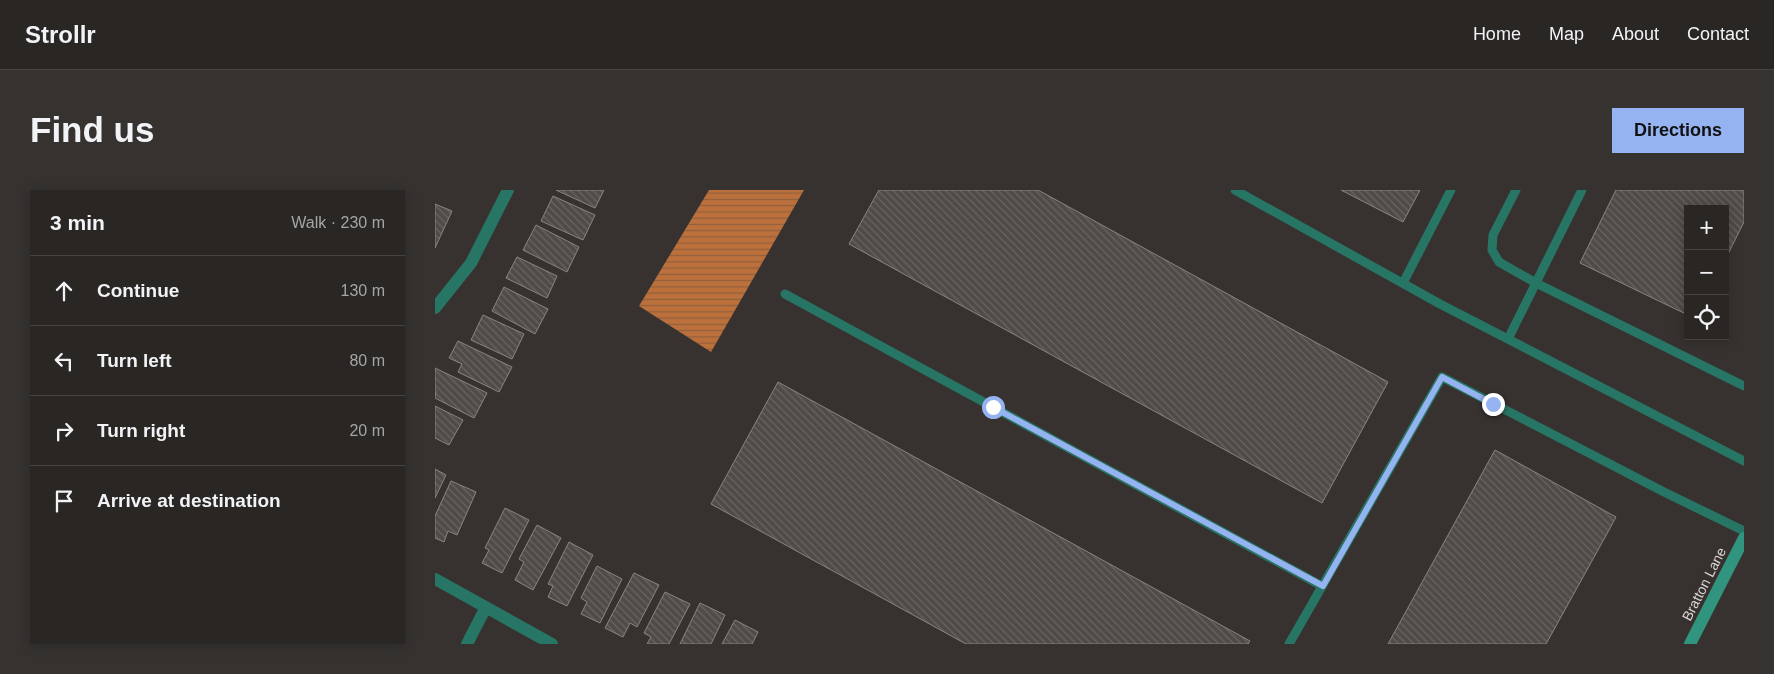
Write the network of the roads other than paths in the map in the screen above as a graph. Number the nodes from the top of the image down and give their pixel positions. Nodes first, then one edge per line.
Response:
1 (508, 190) edge
2 (1235, 190) edge
3 (1451, 190) edge
4 (1516, 190) edge
5 (1582, 190) edge
6 (1403, 283) junction
7 (1535, 283) junction
8 (785, 294) dead end
9 (435, 308) edge
10 (1508, 339) junction
11 (1744, 386) edge
12 (1744, 461) edge
13 (1744, 531) edge
14 (1744, 538) edge
15 (435, 579) edge
16 (1323, 586) junction
17 (486, 607) junction
18 (467, 644) edge
19 (552, 644) edge
20 (1289, 644) edge
21 (1690, 644) edge

1 - 9 street
2 - 6 lane
3 - 6 lane
4 - 7 lane
5 - 7 lane
6 - 10 lane
7 - 10 lane
7 - 11 lane
8 - 16 lane
10 - 12 lane
13 - 16 lane
14 - 21 street, Bratton Lane
15 - 17 street
16 - 20 lane
17 - 18 street
17 - 19 street

